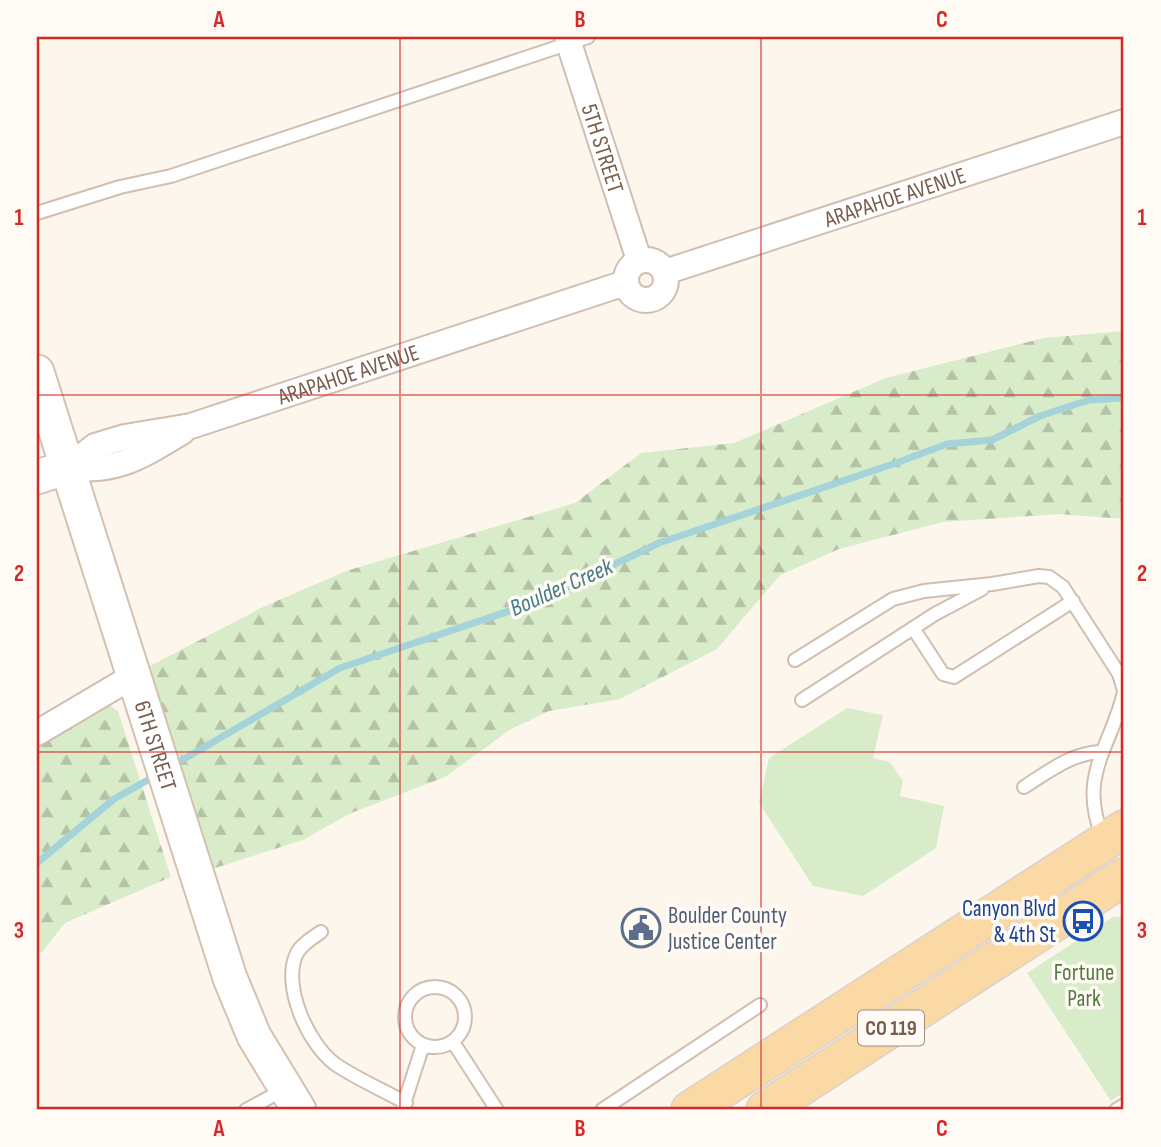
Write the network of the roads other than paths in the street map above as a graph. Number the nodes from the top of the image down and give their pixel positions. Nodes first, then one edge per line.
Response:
1 (575, 39) edge
2 (1124, 122) edge
3 (37, 213) edge
4 (639, 260) junction
5 (665, 272) junction
6 (625, 284) junction
7 (37, 372) edge
8 (68, 467) junction
9 (37, 477) edge
10 (992, 584) junction
11 (1073, 601) junction
12 (913, 628) junction
13 (795, 660) dead end
14 (135, 675) junction
15 (1124, 691) edge
16 (802, 700) dead end
17 (37, 733) edge
18 (1101, 752) junction
19 (1024, 787) dead end
20 (1114, 835) edge
21 (1124, 875) edge
22 (321, 932) dead end
23 (760, 1004) dead end
24 (453, 1042) junction
25 (423, 1045) junction
26 (771, 1092) edge
27 (292, 1100) edge
28 (1124, 1105) edge
29 (404, 1107) edge
30 (246, 1110) edge
31 (497, 1110) edge
32 (602, 1110) edge
33 (690, 1110) edge
34 (1116, 1110) edge

1 - 3 lane
1 - 4 street, 5TH STREET
2 - 5 street, ARAPAHOE AVENUE
4 - 5 street
4 - 6 street
5 - 6 street
6 - 8 street, ARAPAHOE AVENUE
7 - 8 street, 6TH STREET
8 - 9 street, ARAPAHOE AVENUE
8 - 14 street, 6TH STREET
10 - 11 lane
10 - 12 lane
10 - 13 lane
11 - 12 lane
11 - 15 lane
12 - 16 lane
14 - 17 street
14 - 27 street, 6TH STREET
15 - 18 lane
18 - 19 lane
18 - 20 lane
20 - 21 street
20 - 26 main road, CO 119
21 - 26 main road, CO 119
22 - 29 lane
23 - 32 lane
24 - 25 lane
24 - 25 lane
24 - 31 lane
25 - 29 lane
26 - 33 main road, CO 119
27 - 30 lane
28 - 34 lane

